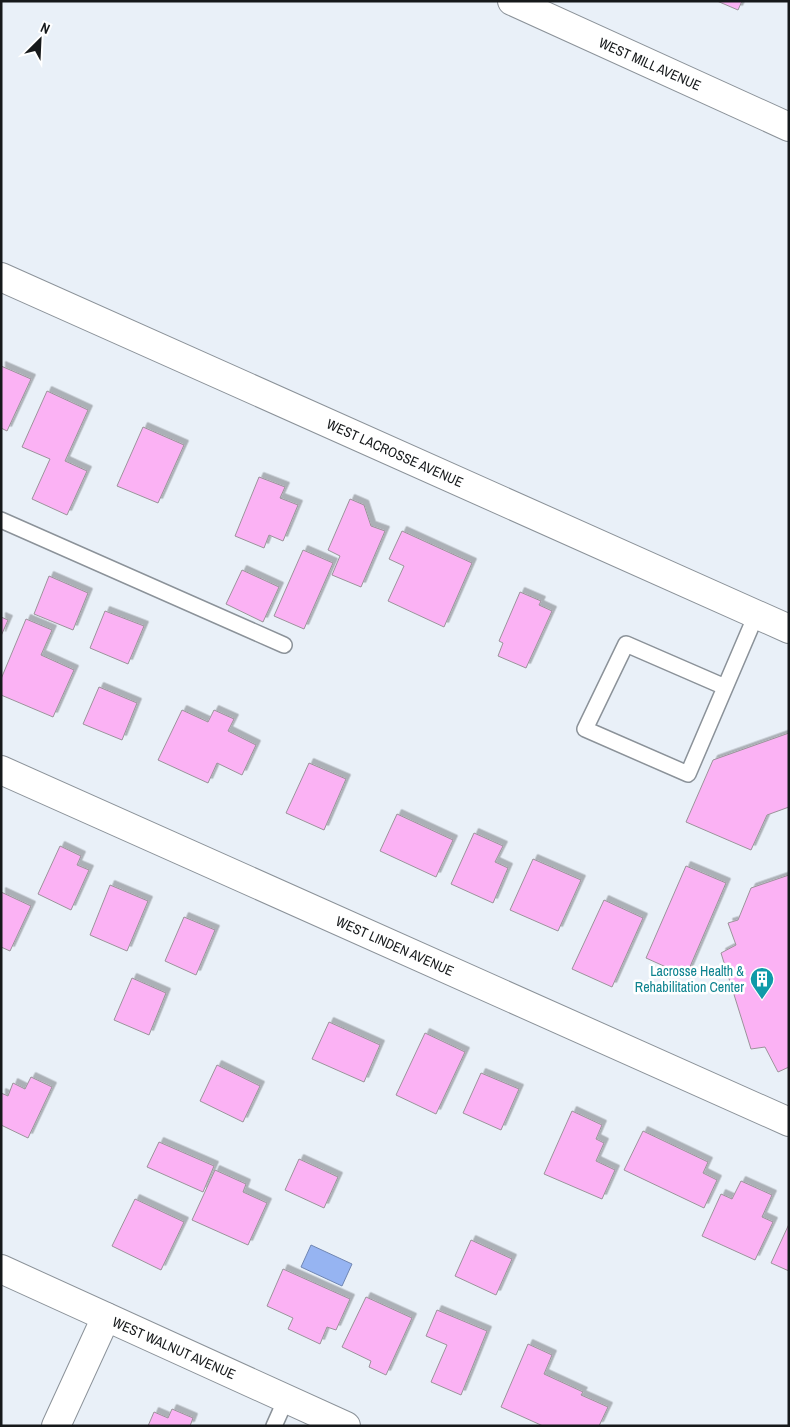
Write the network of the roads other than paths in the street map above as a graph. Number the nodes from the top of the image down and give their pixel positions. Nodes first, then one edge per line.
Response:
1 (512, 1) edge
2 (789, 127) edge
3 (1, 276) edge
4 (1, 520) edge
5 (756, 615) junction
6 (789, 629) edge
7 (284, 645) dead end
8 (725, 687) junction
9 (1, 770) edge
10 (789, 1122) edge
11 (1, 1269) edge
12 (106, 1318) junction
13 (286, 1399) junction
14 (56, 1426) edge
15 (274, 1426) edge
16 (346, 1426) edge

1 - 2 street, WEST MILL AVENUE
3 - 5 street, WEST LACROSSE AVENUE
4 - 7 lane
5 - 6 street, WEST LACROSSE AVENUE
5 - 8 lane
8 - 8 lane
9 - 10 street, WEST LINDEN AVENUE
11 - 12 street, WEST WALNUT AVENUE
12 - 13 street, WEST WALNUT AVENUE
12 - 14 street
13 - 15 lane
13 - 16 street, WEST WALNUT AVENUE

